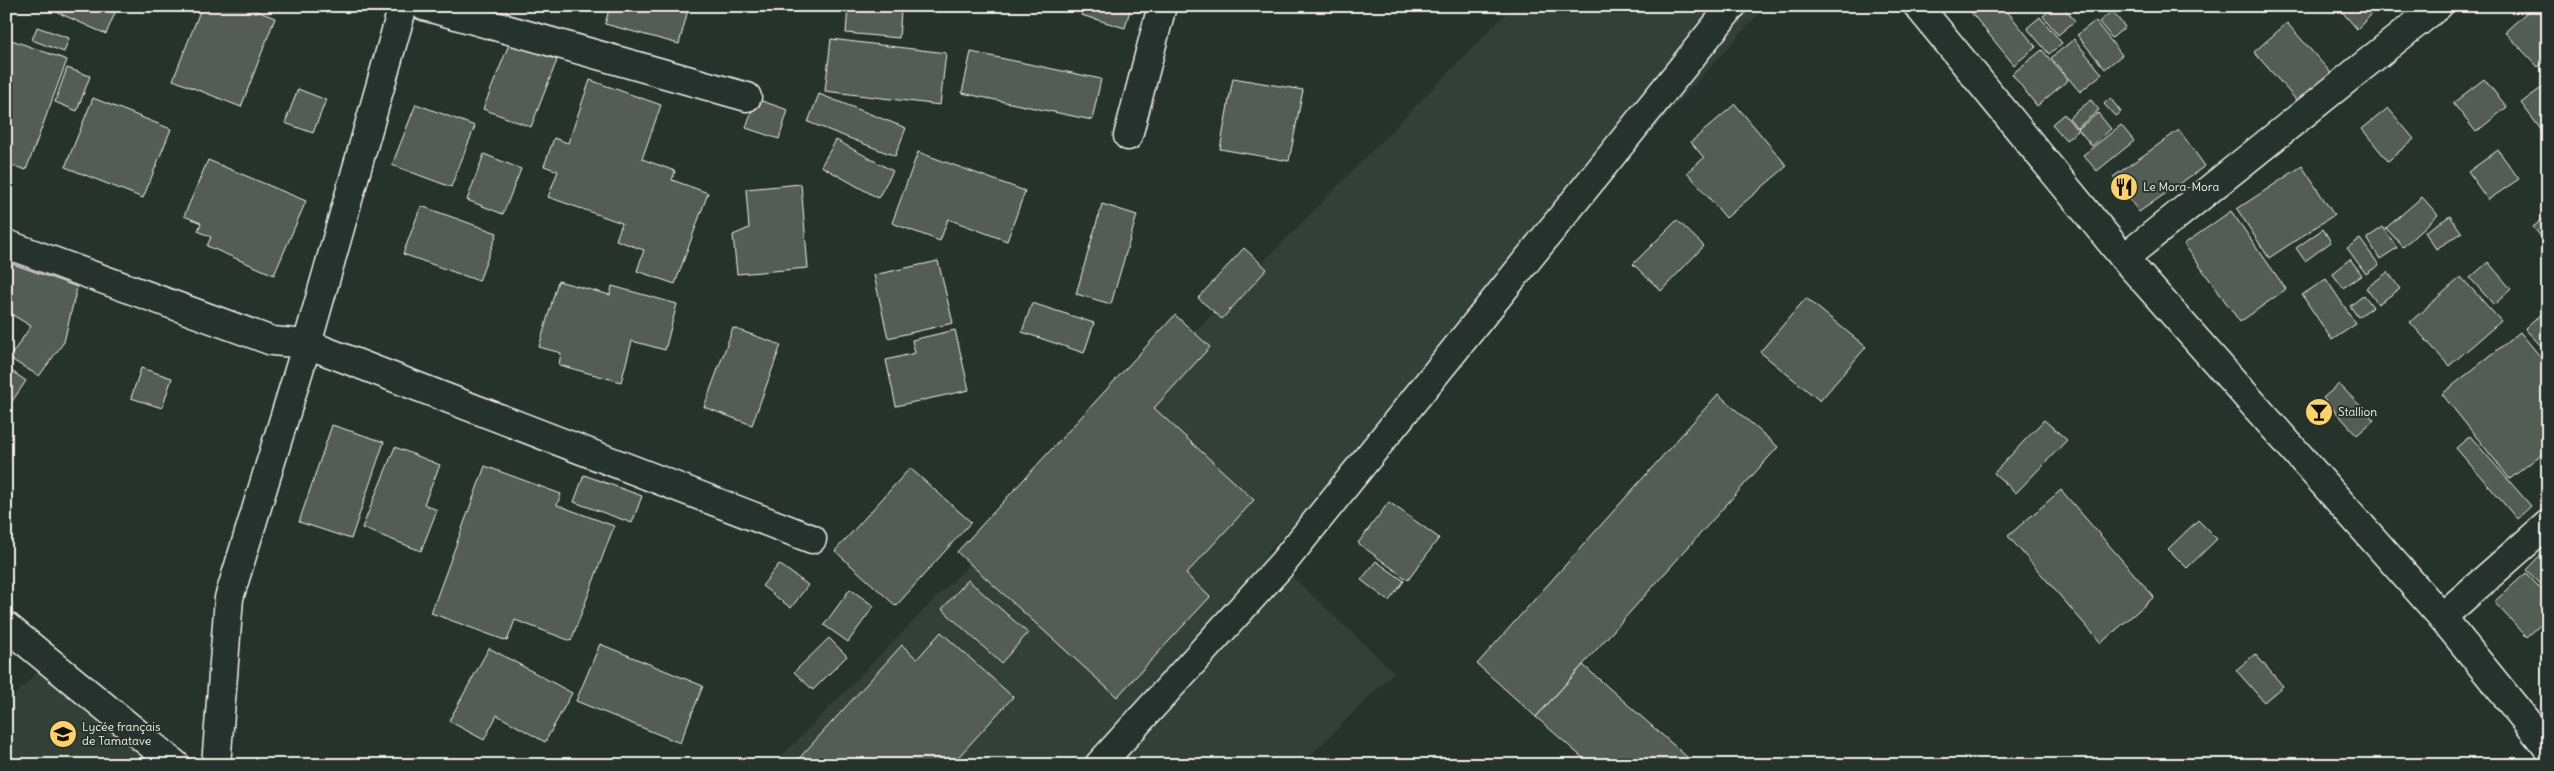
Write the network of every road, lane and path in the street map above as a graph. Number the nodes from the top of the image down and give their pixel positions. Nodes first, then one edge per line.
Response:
1 (403, 6) edge
2 (424, 6) edge
3 (1162, 6) edge
4 (1732, 6) edge
5 (1918, 6) edge
6 (2438, 6) edge
7 (747, 96) dead end
8 (1128, 136) dead end
9 (6, 244) edge
10 (2124, 258) junction
11 (307, 344) junction
12 (2548, 524) edge
13 (812, 539) dead end
14 (2442, 617) junction
15 (6, 626) edge
16 (2548, 748) edge
17 (176, 765) edge
18 (216, 765) edge
19 (1099, 765) edge

1 - 11 street
2 - 7 street
3 - 8 street
4 - 19 street
5 - 10 street
6 - 10 street
9 - 11 street
10 - 14 street
11 - 13 street
11 - 18 street
12 - 14 street
14 - 16 street
15 - 17 street

